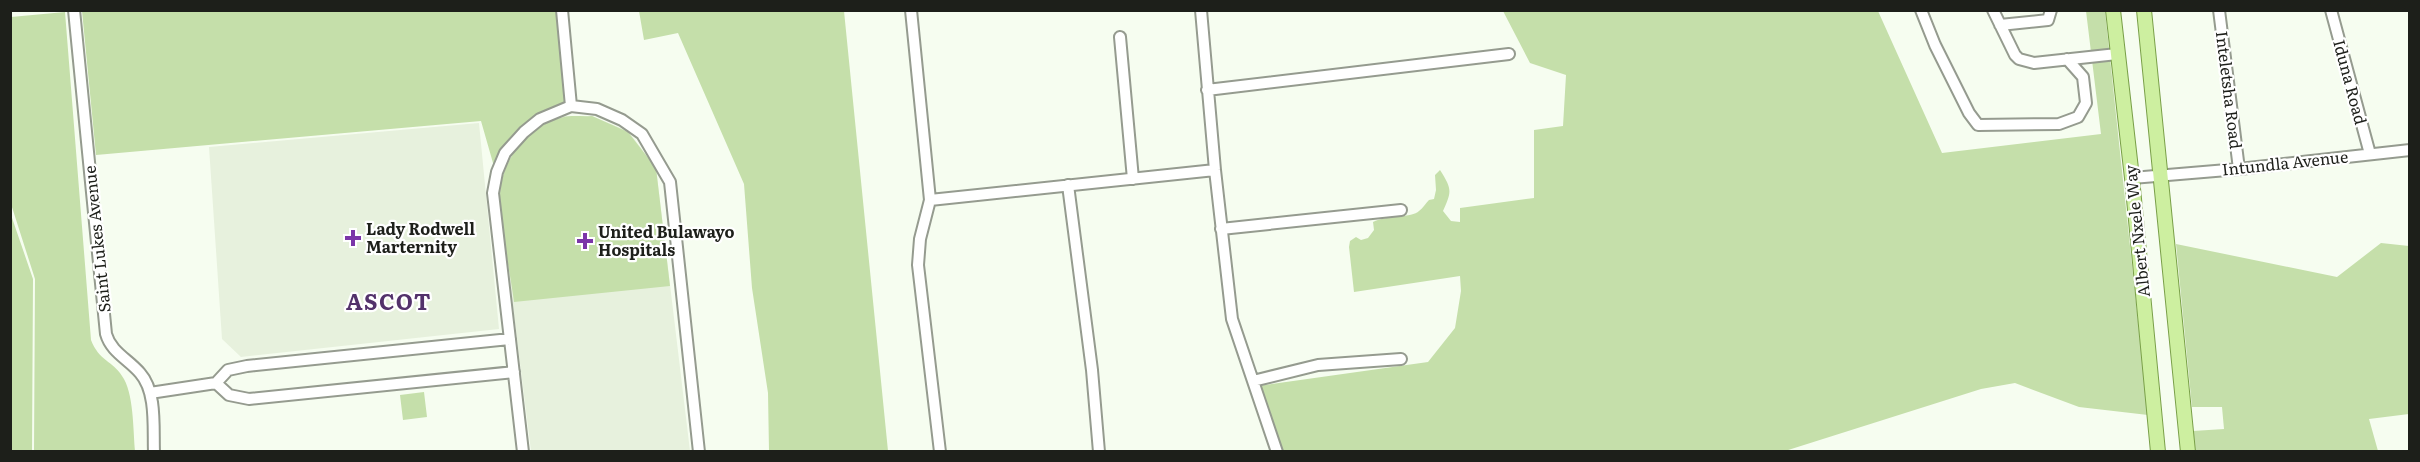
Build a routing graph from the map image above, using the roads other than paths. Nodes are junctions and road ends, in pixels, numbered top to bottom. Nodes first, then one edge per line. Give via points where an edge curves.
1 (74, 10) edge
2 (562, 10) edge
3 (911, 10) edge
4 (1201, 10) edge
5 (1921, 10) edge
6 (1993, 10) edge
7 (2051, 10) edge
8 (2113, 10) edge
9 (2144, 10) edge
10 (2219, 10) edge
11 (2331, 10) edge
12 (2000, 25) junction
13 (1120, 36) dead end
14 (1509, 54) dead end
15 (2118, 54) junction
16 (2067, 60) junction
17 (1208, 90) junction
18 (572, 106) junction
19 (2409, 150) edge
20 (2370, 154) junction
21 (2239, 169) junction
22 (1215, 170) junction
23 (2161, 175) junction
24 (2132, 178) junction
25 (1133, 179) junction
26 (1068, 185) junction
27 (930, 200) junction
28 (1401, 210) dead end
29 (1221, 229) junction
30 (510, 339) junction
31 (1401, 359) dead end
32 (514, 372) junction
33 (1253, 381) junction
34 (216, 383) junction
35 (150, 393) junction
36 (154, 452) edge
37 (523, 452) edge
38 (699, 452) edge
39 (940, 452) edge
40 (1099, 452) edge
41 (1276, 452) edge
42 (2158, 452) edge
43 (2188, 452) edge

1 - 35 street, Saint Lukes Avenue via 106,334 113,349 141,374
2 - 18 street
3 - 27 street
4 - 17 street
5 - 16 street via 1978,125 2059,124 2078,117 2086,103 2083,76
6 - 12 street
7 - 12 street via 2048,20
8 - 15 main road, Albert Nxele Way
9 - 23 main road, Albert Nxele Way
10 - 21 street, Inteletsha Road
11 - 20 street, Iduna Road
12 - 16 street via 2019,59 2034,63
13 - 25 street
14 - 17 street
15 - 16 street
15 - 24 main road, Albert Nxele Way
17 - 22 street
18 - 30 street via 540,119 524,132 505,153 497,172 494,193
18 - 38 street via 597,109 642,134 670,182
19 - 20 street, Intundla Avenue
20 - 21 street, Intundla Avenue
21 - 23 street, Intundla Avenue
22 - 25 street
22 - 29 street
23 - 24 street, Intundla Avenue
23 - 43 main road, Albert Nxele Way
24 - 42 main road, Albert Nxele Way
25 - 26 street
26 - 27 street
26 - 40 street
27 - 39 street via 918,265
28 - 29 street
29 - 33 street via 1232,319
30 - 32 street
30 - 34 street via 247,366 228,370
31 - 33 street via 1318,365
32 - 34 street via 249,399 229,395
32 - 37 street
33 - 41 street
34 - 35 street
35 - 36 street, Saint Lukes Avenue

